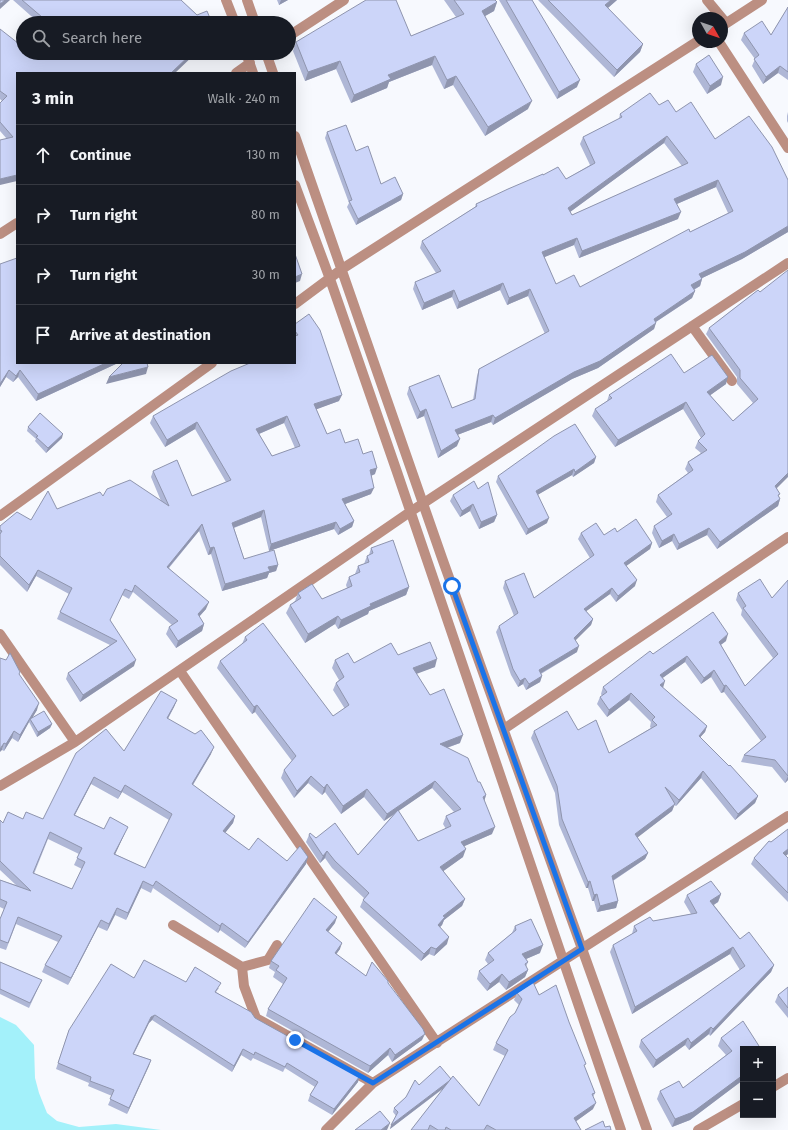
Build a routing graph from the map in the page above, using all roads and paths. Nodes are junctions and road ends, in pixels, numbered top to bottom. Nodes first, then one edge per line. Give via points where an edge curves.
1 (226, 0) edge
2 (247, 0) edge
3 (344, 0) edge
4 (707, 0) edge
5 (762, 0) edge
6 (716, 12) edge
7 (232, 16) edge
8 (253, 16) edge
9 (728, 21) edge
10 (296, 31) edge
11 (692, 45) edge
12 (723, 48) edge
13 (268, 60) edge
14 (251, 68) edge
15 (239, 72) edge
16 (273, 72) edge
17 (296, 139) edge
18 (788, 148) edge
19 (296, 188) edge
20 (16, 224) edge
21 (0, 234) edge
22 (788, 263) edge
23 (342, 269) junction
24 (330, 279) junction
25 (296, 303) edge
26 (692, 326) junction
27 (211, 364) edge
28 (732, 381) dead end
29 (424, 504) junction
30 (410, 512) junction
31 (0, 516) edge
32 (788, 537) edge
33 (0, 634) edge
34 (180, 671) junction
35 (504, 728) junction
36 (75, 742) junction
37 (0, 786) edge
38 (788, 816) edge
39 (173, 925) dead end
40 (277, 945) dead end
41 (582, 949) junction
42 (564, 961) junction
43 (242, 967) junction
44 (437, 1043) junction
45 (788, 1078) edge
46 (373, 1083) junction
47 (776, 1085) edge
48 (740, 1106) edge
49 (329, 1126) edge
50 (621, 1130) edge
51 (646, 1130) edge
52 (698, 1130) edge

1 - 7 street
2 - 8 street
3 - 10 street
4 - 6 street
5 - 9 street
11 - 23 street
12 - 18 street
13 - 16 street
14 - 15 street
17 - 23 street
19 - 24 street
20 - 21 street
22 - 26 street
23 - 24 street
23 - 29 street
24 - 25 street
24 - 30 street
26 - 28 street
26 - 29 street
27 - 31 street
29 - 30 street
29 - 35 street
30 - 34 street
30 - 42 street
32 - 35 street
33 - 36 street
34 - 36 street
34 - 44 street
35 - 41 street
36 - 37 street
38 - 41 street
39 - 43 street
40 - 43 street via 268,960
41 - 42 street
41 - 51 street
42 - 44 street
42 - 50 street
43 - 46 street via 244,986 256,1018
44 - 46 street
45 - 47 street
46 - 49 street
48 - 52 street

